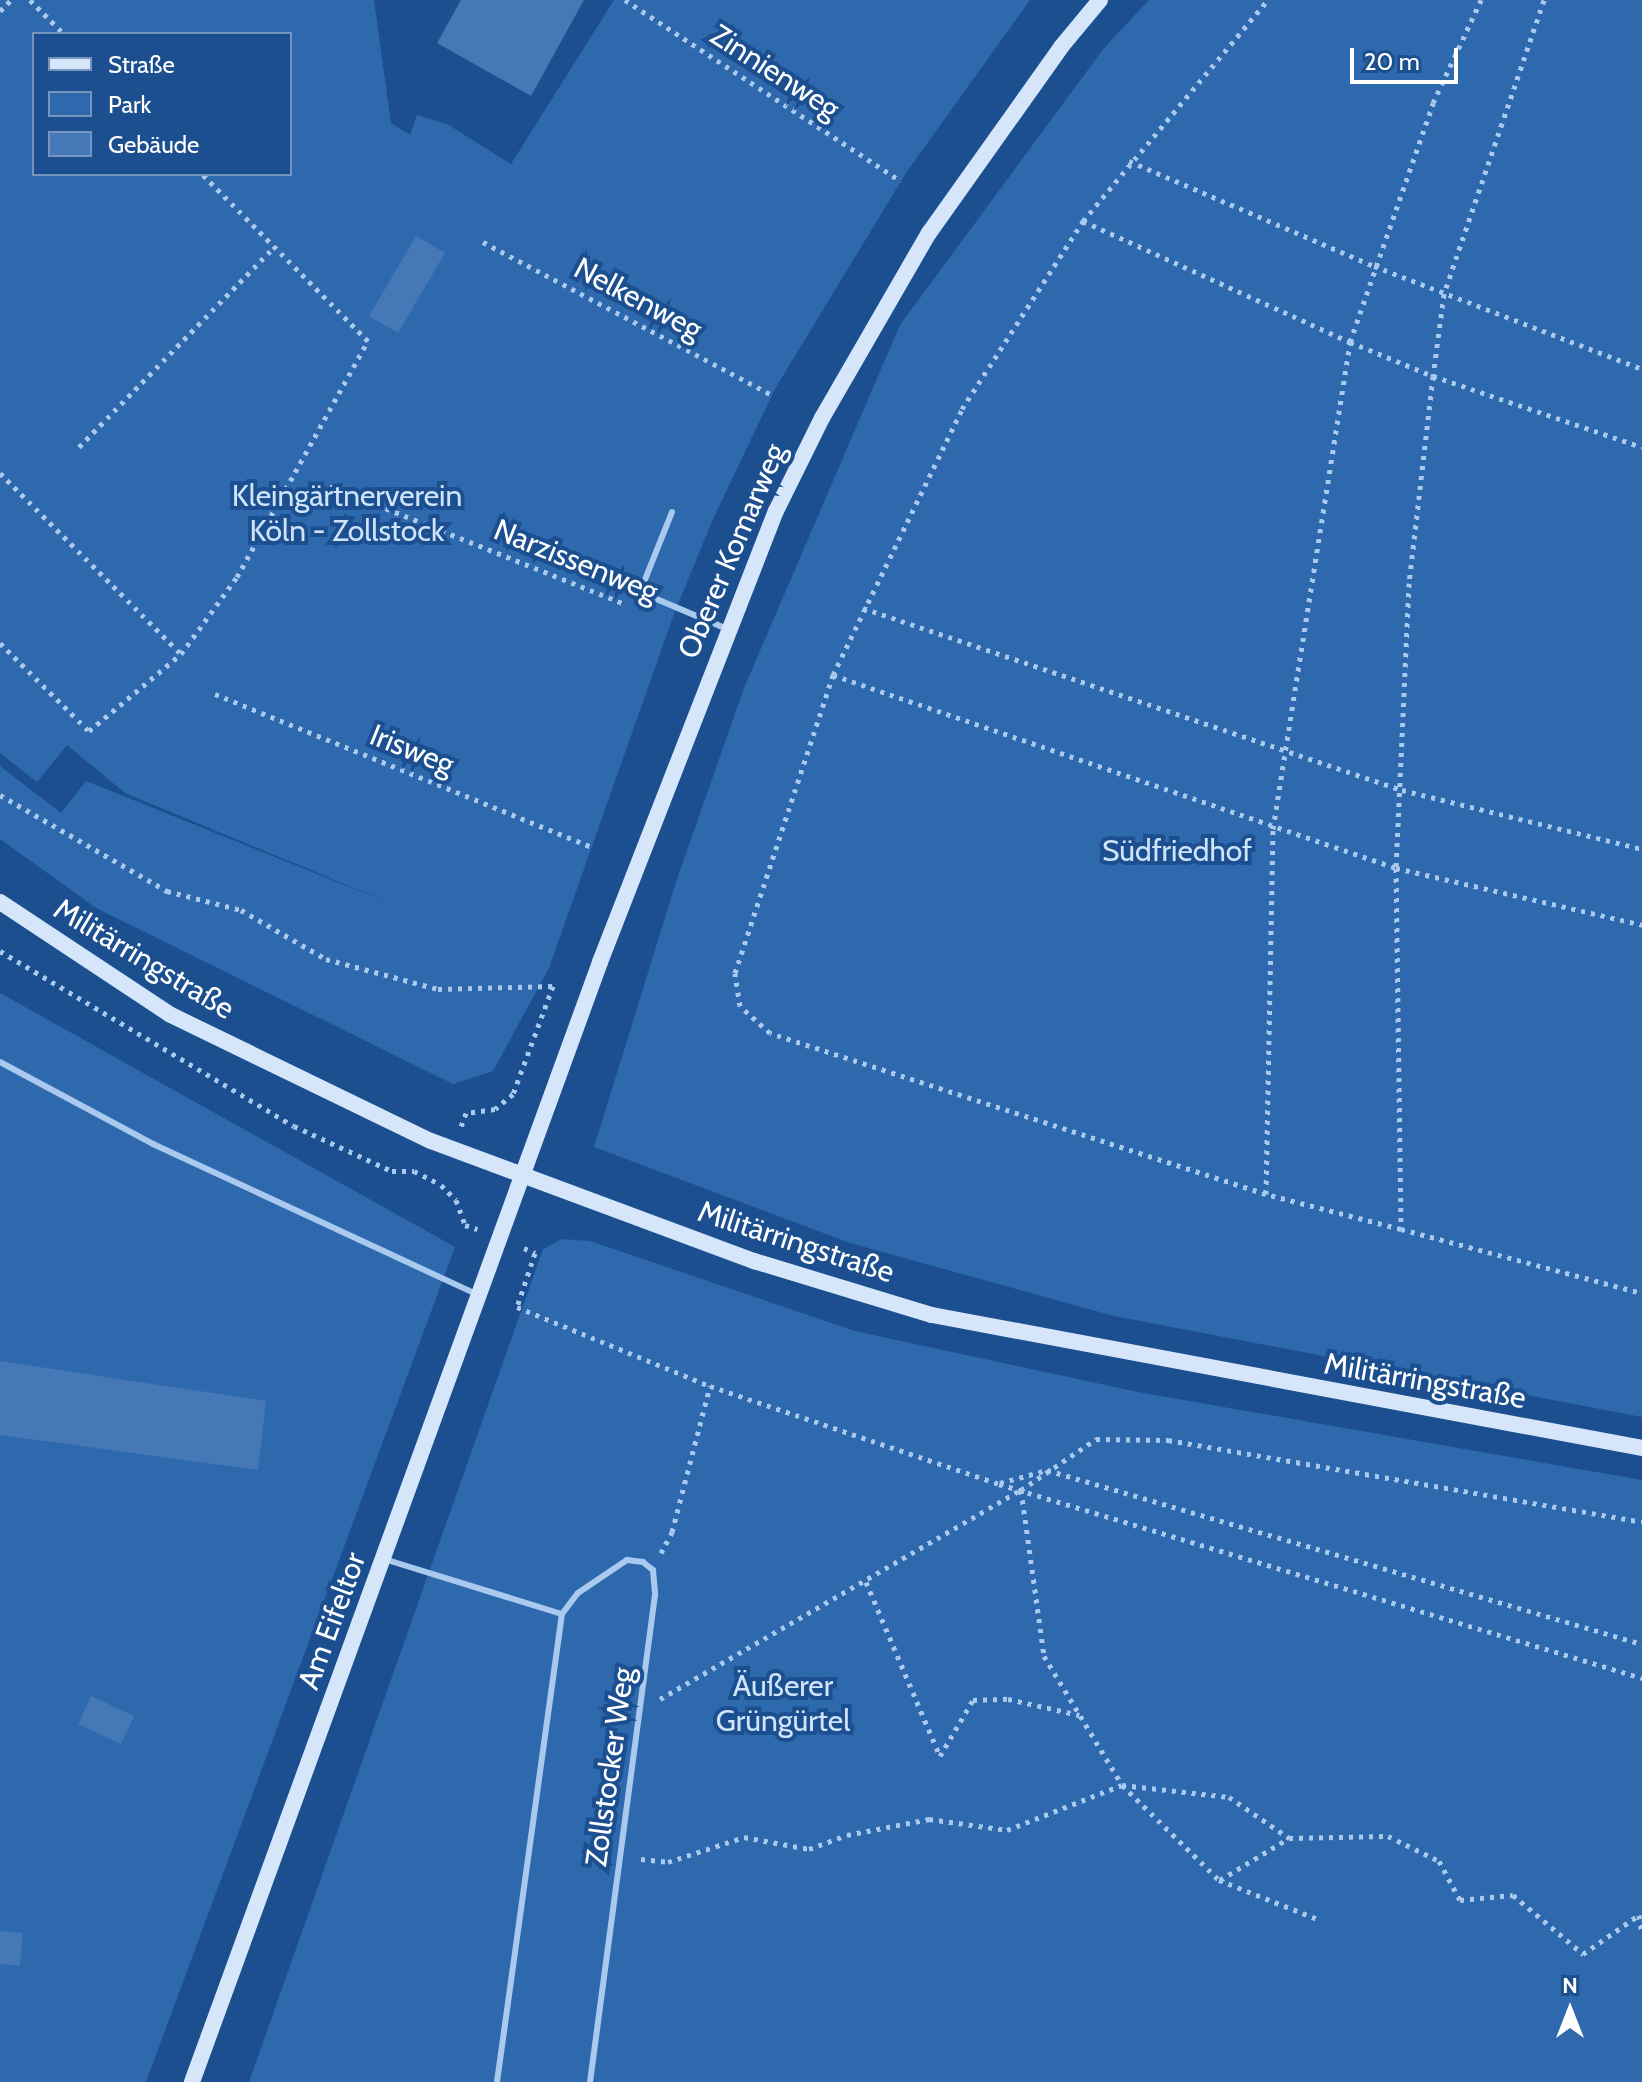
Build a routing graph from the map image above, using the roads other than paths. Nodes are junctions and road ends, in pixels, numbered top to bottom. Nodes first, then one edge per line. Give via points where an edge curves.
1 (1100, 0) edge
2 (672, 512) dead end
3 (727, 629) junction
4 (0, 902) edge
5 (0, 1062) edge
6 (521, 1178) junction
7 (479, 1295) junction
8 (1642, 1448) edge
9 (384, 1559) junction
10 (562, 1614) junction
11 (192, 2082) edge
12 (497, 2082) edge
13 (590, 2082) edge

1 - 3 main road, Oberer Komarweg via 929,233 822,418
2 - 3 lane via 640,592
3 - 6 main road, Oberer Komarweg
4 - 6 main road, Militärringstraße via 169,1014 453,1151
5 - 7 lane via 153,1144
6 - 7 main road, Am Eifeltor
6 - 8 main road, Militärringstraße via 754,1261 932,1315
7 - 9 main road, Am Eifeltor
9 - 10 lane
9 - 11 main road, Am Eifeltor
10 - 12 lane
10 - 13 lane, Zollstocker Weg via 578,1593 627,1560 653,1570 655,1595

